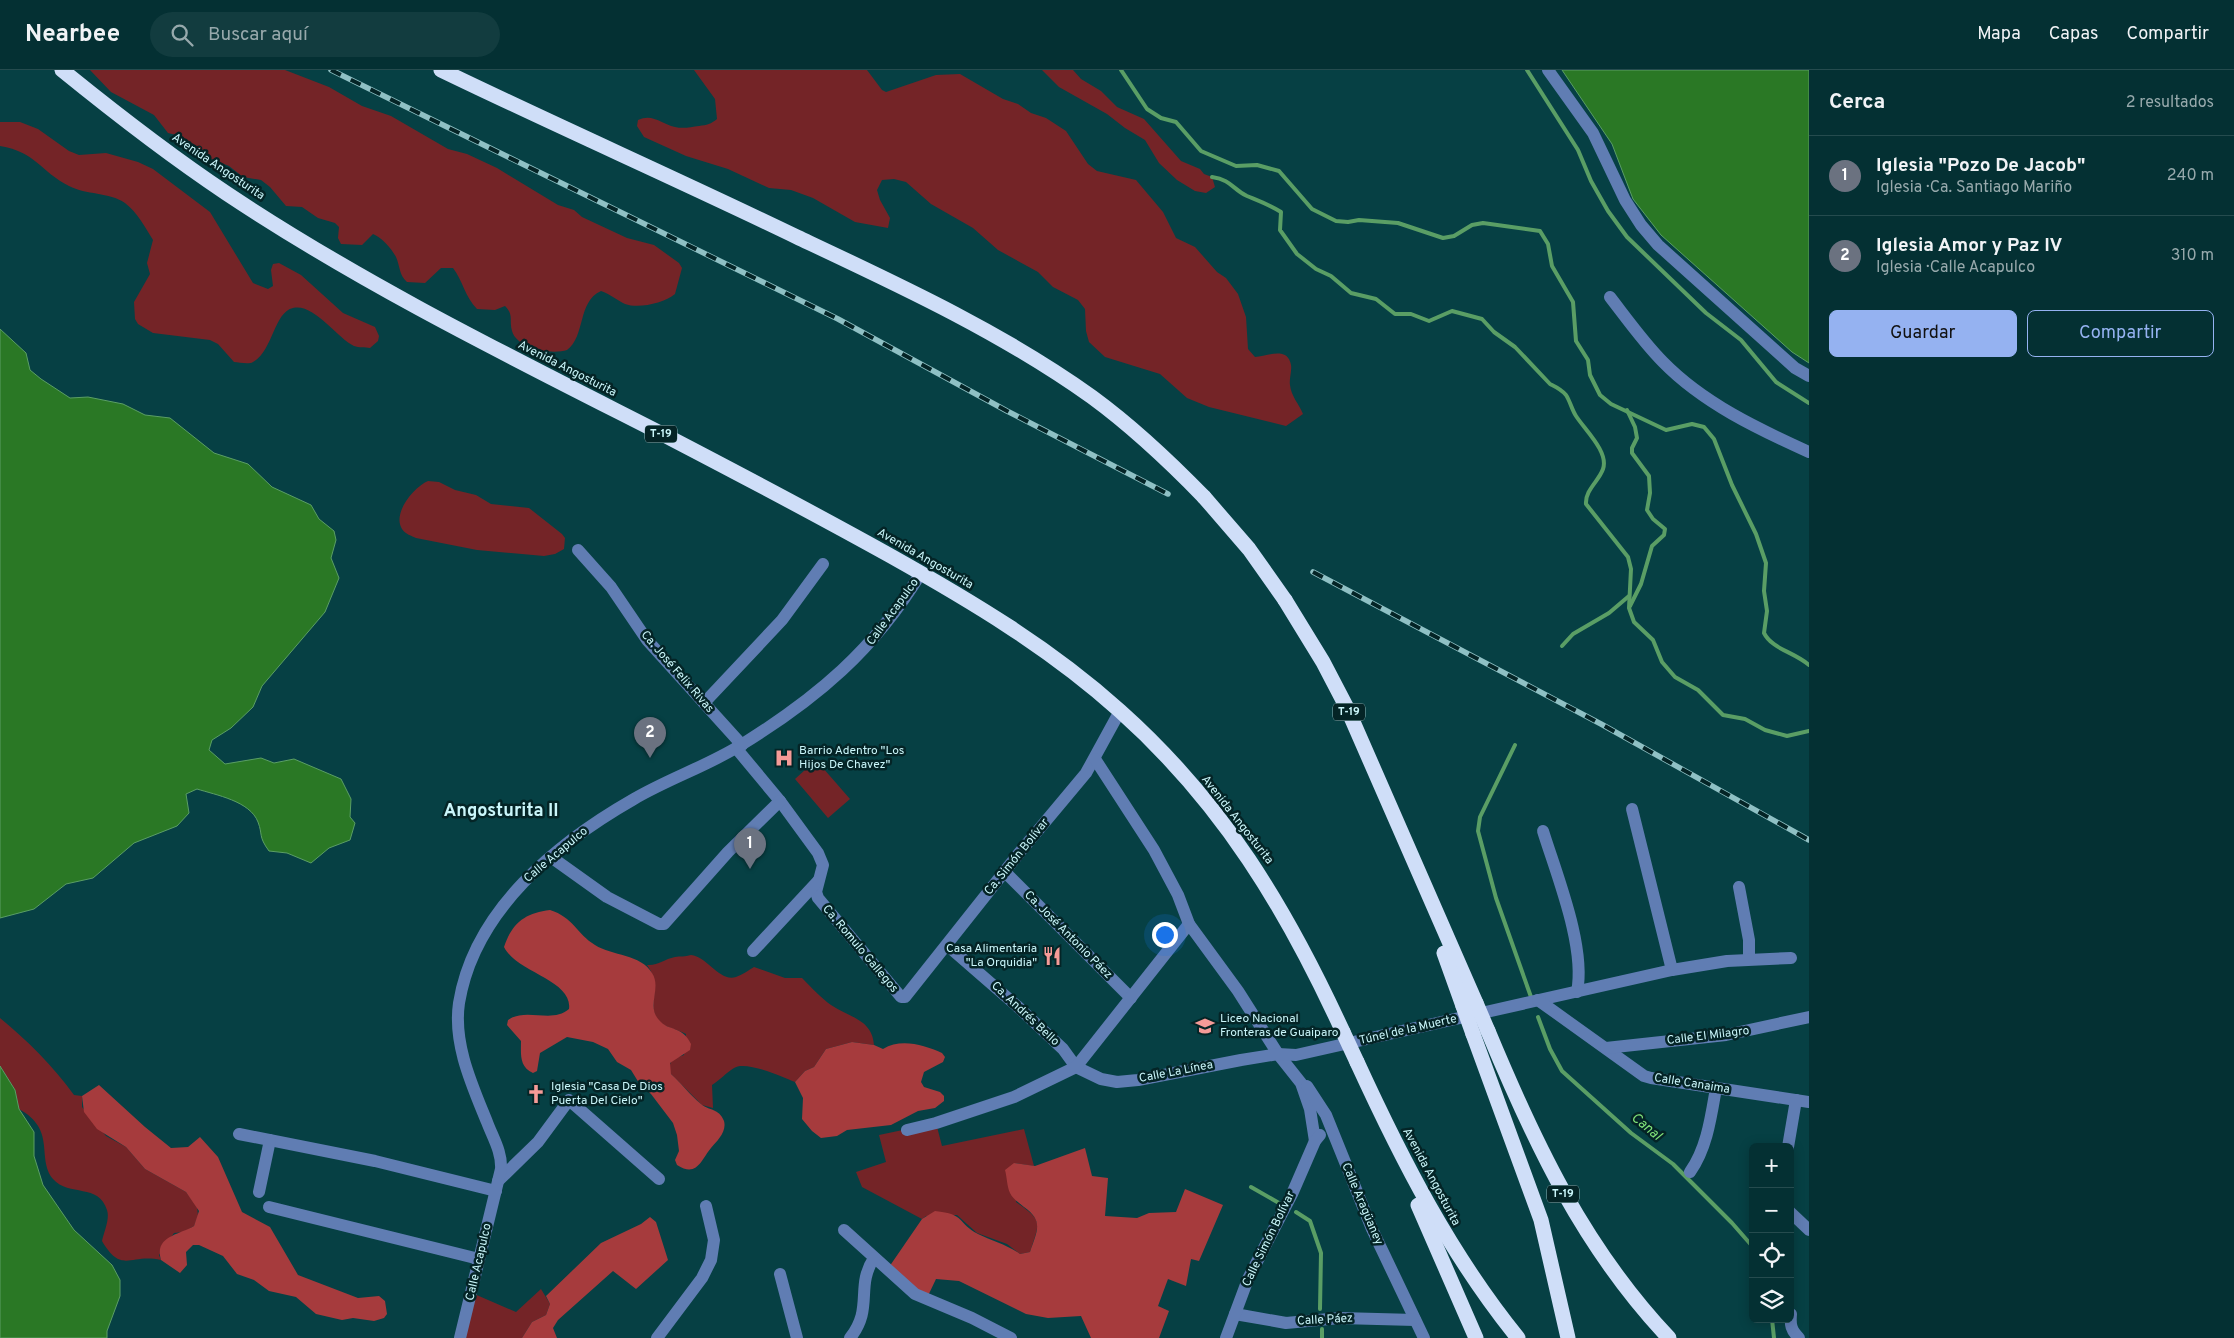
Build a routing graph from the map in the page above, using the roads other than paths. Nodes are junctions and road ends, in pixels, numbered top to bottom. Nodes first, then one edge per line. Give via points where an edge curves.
1 (62, 70) edge
2 (441, 70) edge
3 (1548, 70) edge
4 (1610, 297) dead end
5 (1809, 376) edge
6 (1809, 452) edge
7 (578, 550) dead end
8 (823, 564) dead end
9 (921, 573) junction
10 (704, 703) junction
11 (1120, 711) junction
12 (739, 747) junction
13 (1095, 758) junction
14 (780, 801) junction
15 (1632, 810) dead end
16 (1543, 831) dead end
17 (552, 857) junction
18 (1005, 872) junction
19 (818, 881) junction
20 (1739, 887) dead end
21 (1190, 924) junction
22 (948, 946) junction
23 (753, 951) dead end
24 (1791, 958) dead end
25 (1749, 959) junction
26 (1672, 970) junction
27 (1571, 994) junction
28 (905, 997) joint
29 (1131, 998) junction
30 (1543, 1004) junction
31 (1809, 1017) edge
32 (1481, 1032) junction
33 (1606, 1048) junction
34 (1278, 1054) junction
35 (1076, 1067) junction
36 (1292, 1069) junction
37 (1364, 1077) junction
38 (1716, 1088) junction
39 (1803, 1101) edge
40 (1330, 1127) junction
41 (907, 1130) dead end
42 (239, 1134) dead end
43 (270, 1140) junction
44 (1315, 1141) junction
45 (1789, 1143) edge
46 (1690, 1172) dead end
47 (659, 1180) dead end
48 (497, 1186) junction
49 (259, 1192) dead end
50 (269, 1206) dead end
51 (706, 1206) dead end
52 (1794, 1216) edge
53 (844, 1230) dead end
54 (1809, 1230) edge
55 (874, 1258) junction
56 (480, 1259) junction
57 (780, 1274) dead end
58 (1236, 1314) junction
59 (1415, 1320) junction
60 (1790, 1323) edge
61 (460, 1338) edge
62 (657, 1338) edge
63 (797, 1338) edge
64 (850, 1338) edge
65 (1011, 1338) edge
66 (1226, 1338) edge
67 (1424, 1338) edge
68 (1476, 1338) edge
69 (1518, 1338) edge
70 (1568, 1338) edge
71 (1669, 1338) edge
72 (1799, 1338) edge

1 - 9 highway, Avenida Angosturita / T-19 via 226,193 380,286 788,499
2 - 32 highway, T-19, bridge via 859,266 988,332 1056,372 1162,456 1249,548 1323,662 1402,832
3 - 5 street via 1593,133 1625,200 1658,245 1795,368
4 - 6 street via 1678,376 1746,421
7 - 10 street, Ca. José Felix Rivas via 603,576 646,640
8 - 10 street via 782,620
9 - 11 highway, Avenida Angosturita / T-19 via 1015,629
9 - 12 street, Calle Acapulco via 894,614 861,654 816,694
10 - 12 street, Ca. José Felix Rivas
11 - 13 street, Ca. Simón Bolívar
11 - 37 highway, Avenida Angosturita / T-19, bridge via 1170,762 1248,856 1294,930
12 - 14 street, Ca. Romulo Gallegos
12 - 17 street, Calle Acapulco via 634,798
13 - 18 street, Ca. Simón Bolívar
13 - 21 street, Calle Aragüaney via 1154,850
14 - 17 street via 728,852 664,924 607,897
14 - 19 street, Ca. Romulo Gallegos via 821,859 823,865
15 - 26 street
16 - 27 street via 1577,950 1580,971
17 - 48 street, Calle Acapulco via 513,895 483,936 467,972 459,1003 458,1027 463,1056 499,1151 501,1161
18 - 22 street, Ca. Simón Bolívar
18 - 29 street, Ca. José Antonio Páez
19 - 23 street
19 - 28 street, Ca. Romulo Gallegos via 818,898 888,983 901,997
20 - 25 street via 1749,940
21 - 29 street
21 - 34 street, Calle Aragüaney
22 - 28 street, Ca. Simón Bolívar
22 - 35 street, Ca. Andrés Bello via 1063,1049
24 - 25 street
25 - 26 street
26 - 27 street
27 - 30 street
29 - 35 street
30 - 33 street, Calle Canaima
30 - 34 street, Túnel de la Muerte via 1296,1055
30 - 36 street, Túnel de la Muerte
31 - 33 street, Calle El Milagro via 1726,1035
32 - 70 highway via 1541,1220
32 - 71 highway, T-19 via 1565,1198 1605,1261
33 - 38 street, Calle Canaima via 1650,1078
34 - 35 street, Calle La Línea via 1126,1082 1101,1079
34 - 36 street, Calle Aragüaney
35 - 41 street via 1014,1097
36 - 40 street, Calle Aragüaney via 1322,1107
36 - 44 street via 1310,1109
37 - 68 highway
37 - 69 highway, Avenida Angosturita / T-19 via 1438,1224 1468,1272
38 - 39 street, Calle Canaima
38 - 46 street via 1706,1136
39 - 45 street
40 - 44 street
40 - 59 street, Calle Aragüaney via 1372,1229
42 - 43 street
43 - 48 street
43 - 49 street
44 - 58 street, Calle Simón Bolívar via 1248,1279
47 - 48 street via 569,1100 538,1142
48 - 56 street, Calle Acapulco
50 - 56 street
51 - 62 street via 714,1240 711,1260 702,1278
52 - 54 street
53 - 55 street
55 - 64 street via 865,1277 862,1320
55 - 65 street via 915,1294
56 - 61 street, Calle Acapulco
57 - 63 street
58 - 59 street, Calle Páez via 1286,1323 1340,1318
58 - 66 street, Calle Simón Bolívar
59 - 67 street, Calle Aragüaney
60 - 72 street via 1792,1332

